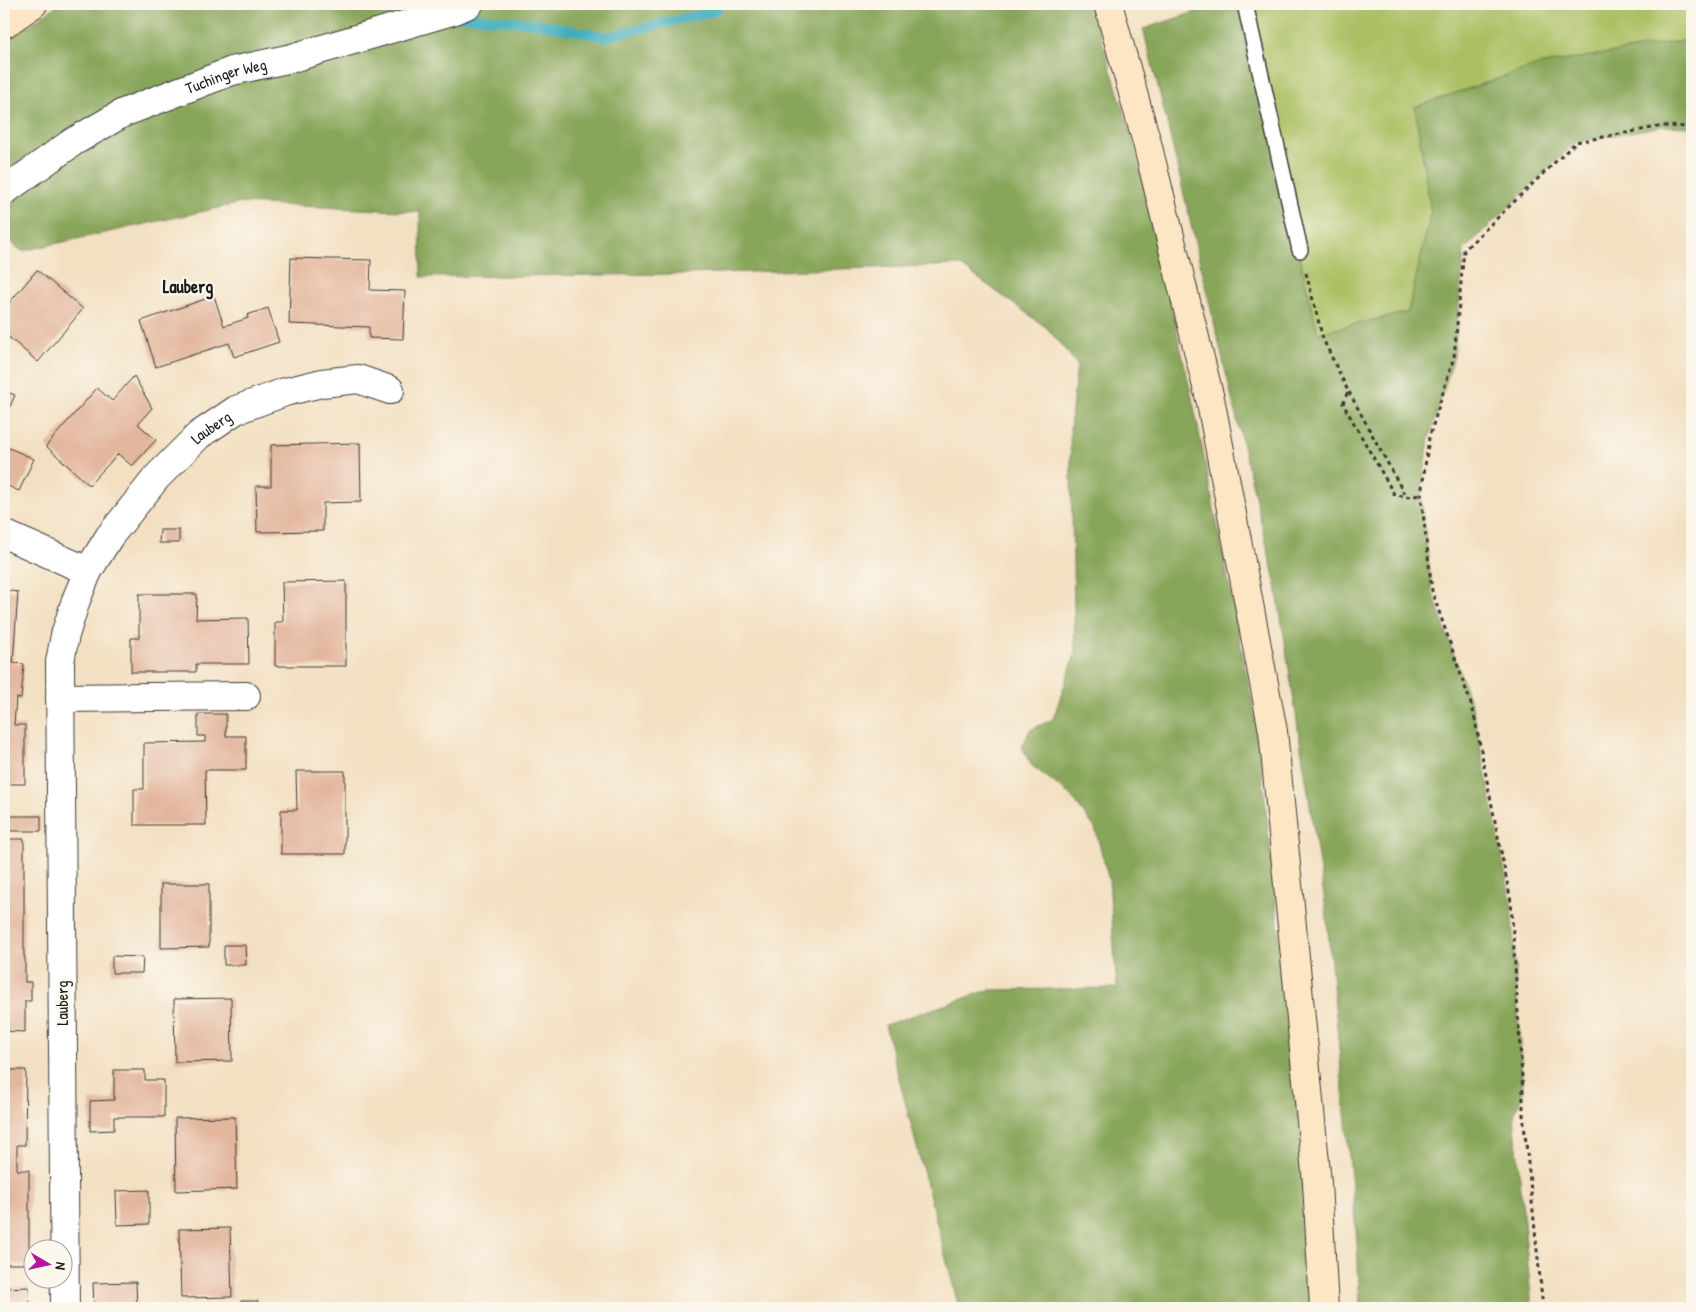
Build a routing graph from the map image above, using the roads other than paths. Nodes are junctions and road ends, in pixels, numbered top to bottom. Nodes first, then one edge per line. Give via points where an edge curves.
1 (33, 4) edge
2 (469, 4) edge
3 (1108, 4) edge
4 (1245, 4) edge
5 (4, 24) edge
6 (4, 191) edge
7 (1300, 250) road end
8 (390, 390) dead end
9 (4, 534) edge
10 (88, 571) junction
11 (246, 696) dead end
12 (60, 698) junction
13 (64, 1308) edge
14 (1324, 1308) edge

1 - 5 main road
2 - 6 street, Tuchinger Weg via 292,58 232,71 123,112 73,142
3 - 14 main road via 1147,143 1211,403 1273,730 1317,1183
4 - 7 lane
8 - 10 street, Lauberg via 358,379 322,383 236,410 199,434 157,477
9 - 10 street
10 - 12 street, Lauberg via 65,635 60,662
11 - 12 street
12 - 13 street, Lauberg

